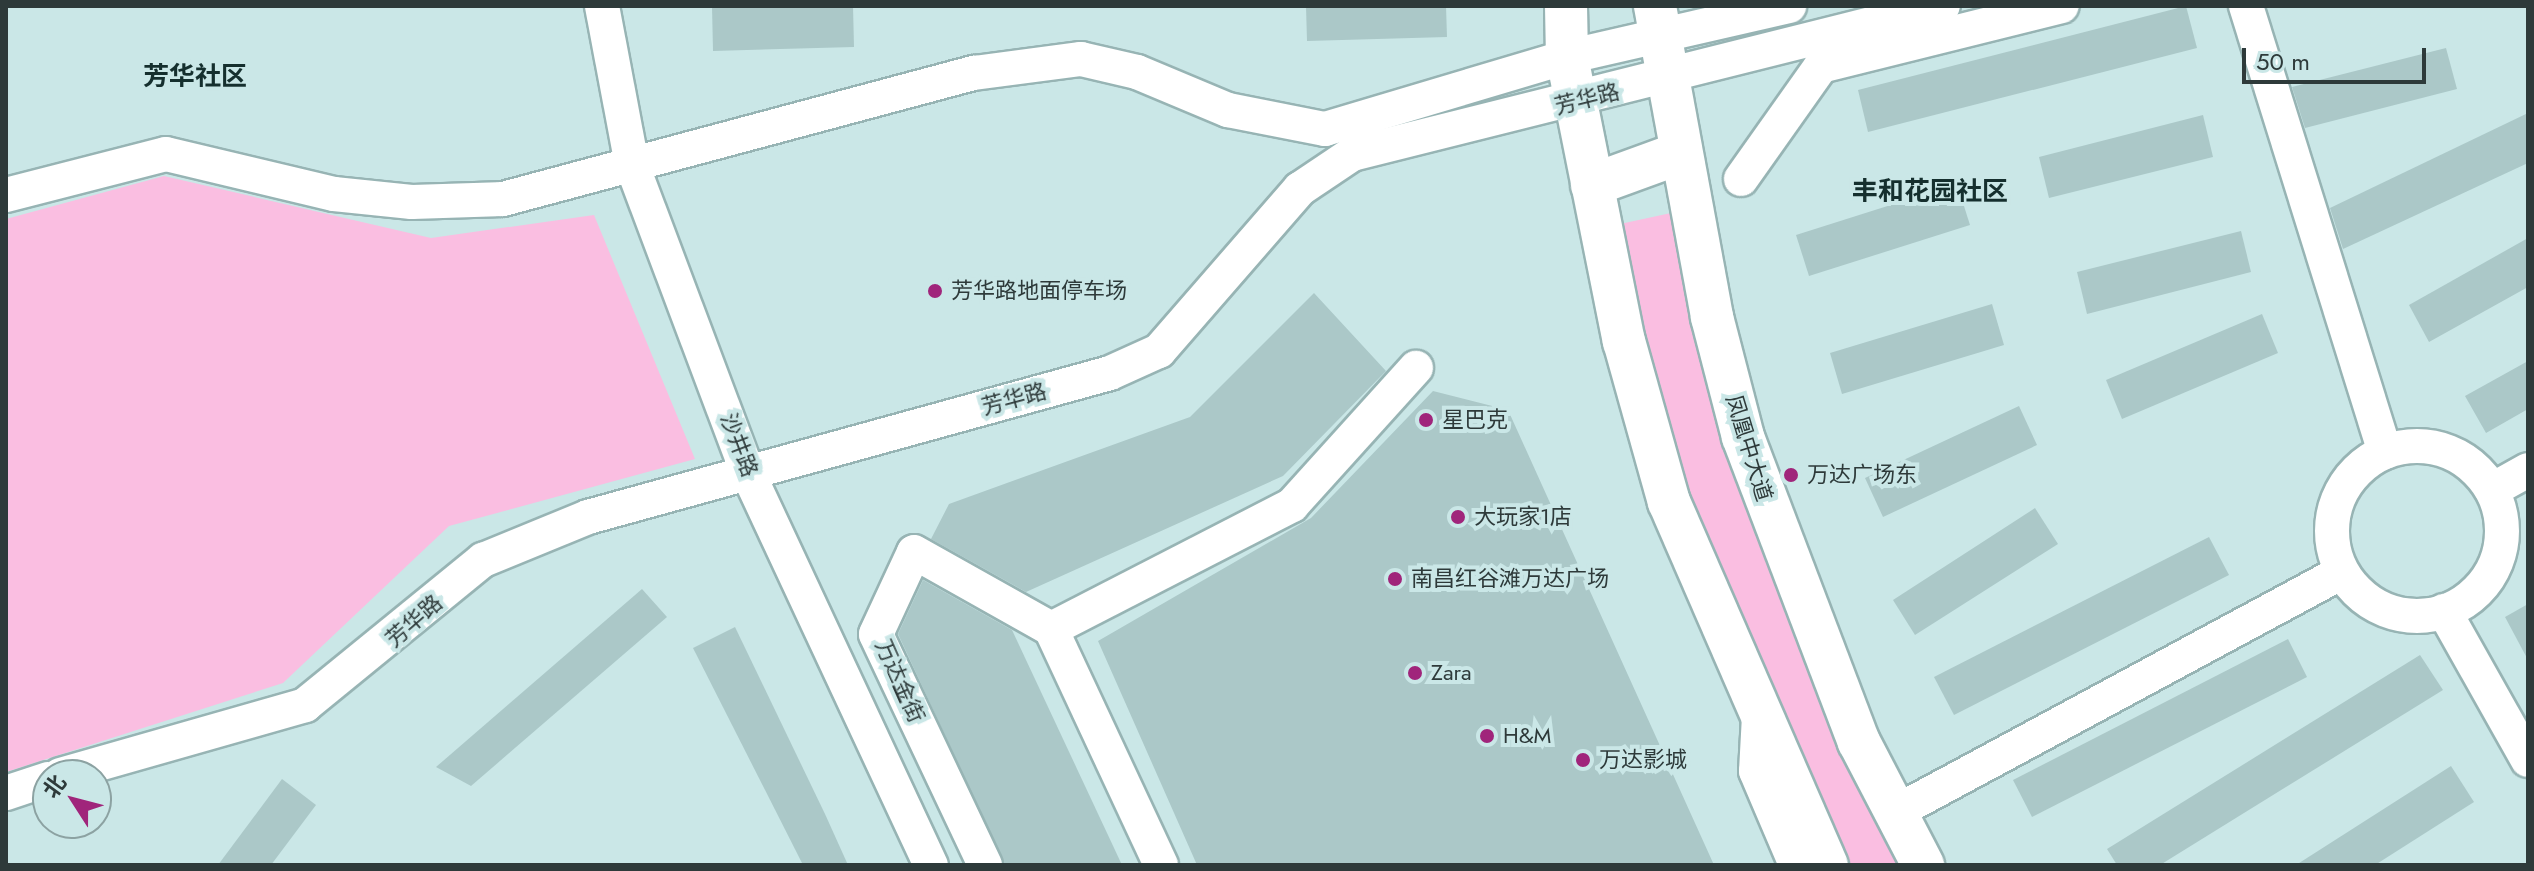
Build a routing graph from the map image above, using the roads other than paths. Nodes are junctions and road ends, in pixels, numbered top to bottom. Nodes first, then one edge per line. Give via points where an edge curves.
1 (602, 6) edge
2 (1566, 6) edge
3 (1789, 6) edge
4 (1943, 6) edge
5 (2062, 6) edge
6 (2246, 6) edge
7 (1656, 21) edge
8 (1567, 57) junction
9 (1665, 79) junction
10 (1576, 102) junction
11 (1680, 153) junction
12 (632, 165) junction
13 (1741, 179) dead end
14 (1592, 185) junction
15 (6, 195) edge
16 (1416, 368) dead end
17 (2385, 452) junction
18 (2528, 470) edge
19 (748, 473) junction
20 (2492, 490) junction
21 (2342, 572) junction
22 (2444, 611) junction
23 (1051, 629) junction
24 (1759, 716) junction
25 (112, 760) edge
26 (2528, 760) edge
27 (32, 784) edge
28 (6, 793) edge
29 (1896, 812) junction
30 (931, 865) edge
31 (985, 865) edge
32 (1161, 865) edge
33 (1796, 865) edge
34 (1827, 865) edge
35 (1923, 865) edge

1 - 12 street, 沙井路
2 - 8 main road
3 - 7 street, 芳华路
4 - 9 street, 芳华路
5 - 13 street via 1821,66
6 - 17 street
7 - 8 street, 芳华路
7 - 9 main road, 凤凰中大道
8 - 10 main road
8 - 12 street, 芳华路 via 1325,129 1228,110 1137,72 1081,59 974,73
9 - 10 street, 芳华路
9 - 11 main road, 凤凰中大道
10 - 14 main road
10 - 19 street, 芳华路 via 1352,154 1300,189 1159,351 1110,373
11 - 14 main road
11 - 29 main road, 凤凰中大道 via 1743,437 1847,713
12 - 15 street, 芳华路 via 503,199 412,202 334,194 166,154
12 - 19 street, 沙井路
14 - 24 main road via 1669,502
16 - 23 street via 1292,505
17 - 20 street via 2409,445 2445,451 2477,470
17 - 21 street via 2360,467 2338,503 2333,546
18 - 20 street
19 - 25 street, 芳华路 via 588,517 483,560 305,705
19 - 30 street, 沙井路
20 - 22 street via 2502,518 2495,561 2470,597
21 - 22 street via 2386,610
21 - 29 street
22 - 26 street
23 - 31 street, 万达金街 via 914,552 876,634
23 - 32 street
24 - 33 street via 1756,771
24 - 34 main road
27 - 28 street
29 - 35 main road, 凤凰中大道

